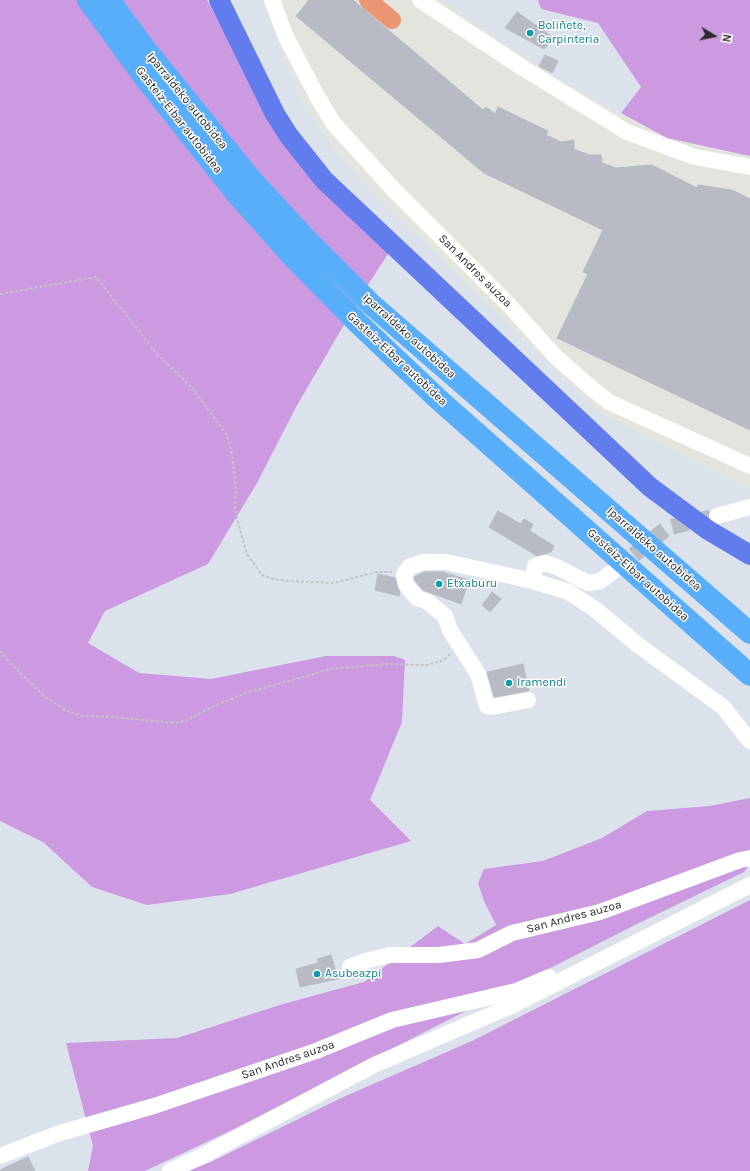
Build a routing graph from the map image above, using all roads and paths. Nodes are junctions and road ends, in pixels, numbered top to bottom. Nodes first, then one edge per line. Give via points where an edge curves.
1 (88, 0) edge
2 (109, 0) edge
3 (219, 0) edge
4 (272, 0) edge
5 (420, 0) edge
6 (750, 167) edge
7 (0, 294) edge
8 (750, 466) edge
9 (750, 507) edge
10 (717, 516) tunnel mouth
11 (750, 556) edge
12 (615, 570) tunnel mouth
13 (404, 575) junction
14 (533, 581) junction
15 (750, 633) edge
16 (459, 644) junction
17 (0, 651) edge
18 (750, 675) edge
19 (528, 700) dead end
20 (750, 741) edge
21 (750, 858) edge
22 (750, 885) edge
23 (350, 967) dead end
24 (577, 973) junction
25 (0, 1156) edge
26 (170, 1171) edge

1 - 18 highway, Gasteiz-Eibar autobidea via 145,78 236,193 291,255 438,399
2 - 15 highway, Iparraldeko autobidea via 249,177 371,304
3 - 11 main road via 275,114 297,147 324,180 650,487 708,530
4 - 8 street, San Andres auzoa via 286,36 334,124 394,190 499,295 555,356 609,402
5 - 6 street via 627,132 696,157
7 - 13 path via 96,277 157,354 194,390 227,435 232,454 236,488 235,509 239,526 247,554 262,575 273,579 312,583 332,583 377,572
9 - 10 street
12 - 14 street via 600,581 588,583 545,563 535,566
13 - 14 street via 409,567 434,561 461,564
13 - 16 street via 406,585 413,594 445,616
14 - 20 street via 569,592 596,610 638,645 724,707
16 - 17 path via 444,660 427,665 386,664 331,669 246,692 186,721 175,723 82,716 65,710 43,695
16 - 19 street via 478,674 487,706
21 - 23 street, San Andres auzoa via 595,913 512,933 478,950 439,955 390,956
22 - 24 street, San Andres auzoa
24 - 25 street, San Andres auzoa via 564,972 516,991 392,1020 316,1051 154,1106 60,1133
24 - 26 street, San Andres auzoa via 486,1018 374,1065

